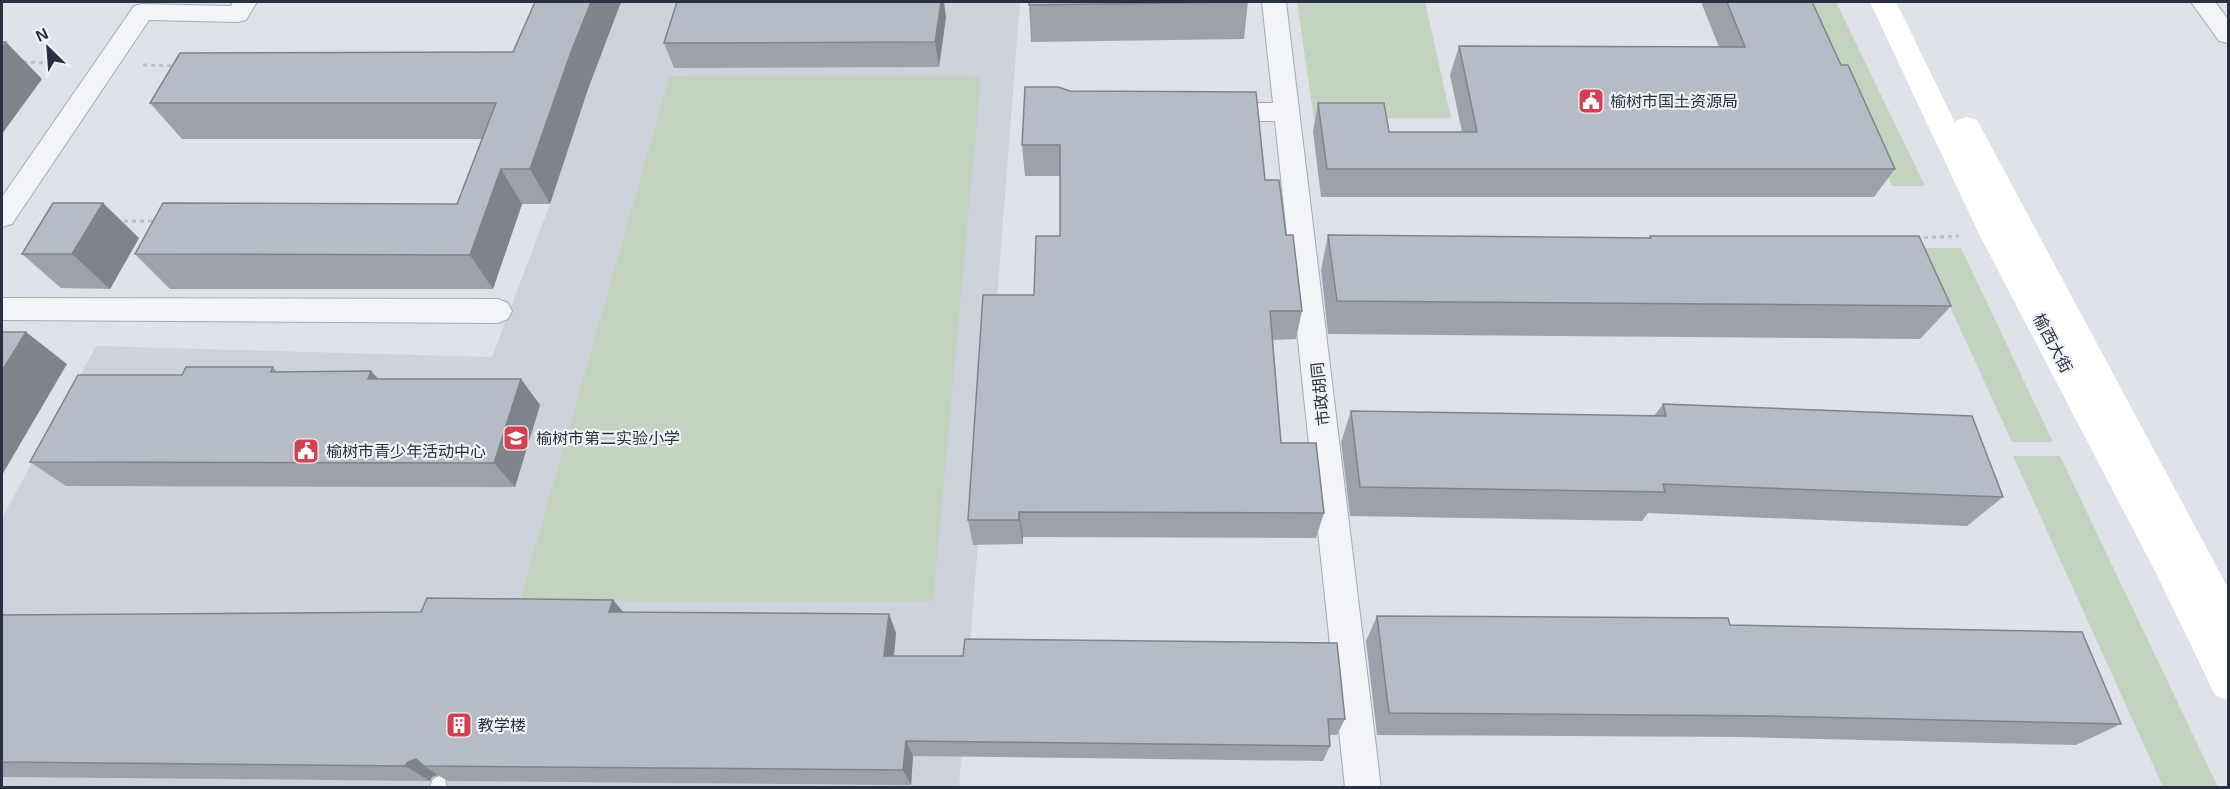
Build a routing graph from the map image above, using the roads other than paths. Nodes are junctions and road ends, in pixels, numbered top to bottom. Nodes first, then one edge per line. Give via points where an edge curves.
1 (245, 2) edge
2 (1274, 2) edge
3 (1883, 2) edge
4 (1901, 2) edge
5 (2203, 2) edge
6 (2229, 35) edge
7 (1197, 112) edge
8 (1288, 112) junction
9 (2, 217) edge
10 (2, 309) edge
11 (498, 311) dead end
12 (2229, 624) edge
13 (2229, 682) edge
14 (1363, 788) edge

1 - 9 street via 238,14 142,12
2 - 8 street, 市政胡同
3 - 13 main road, 榆西大街 via 1994,234 2170,563
4 - 12 main road, 榆西大街
5 - 6 street
7 - 8 street
8 - 14 street, 市政胡同
10 - 11 street

